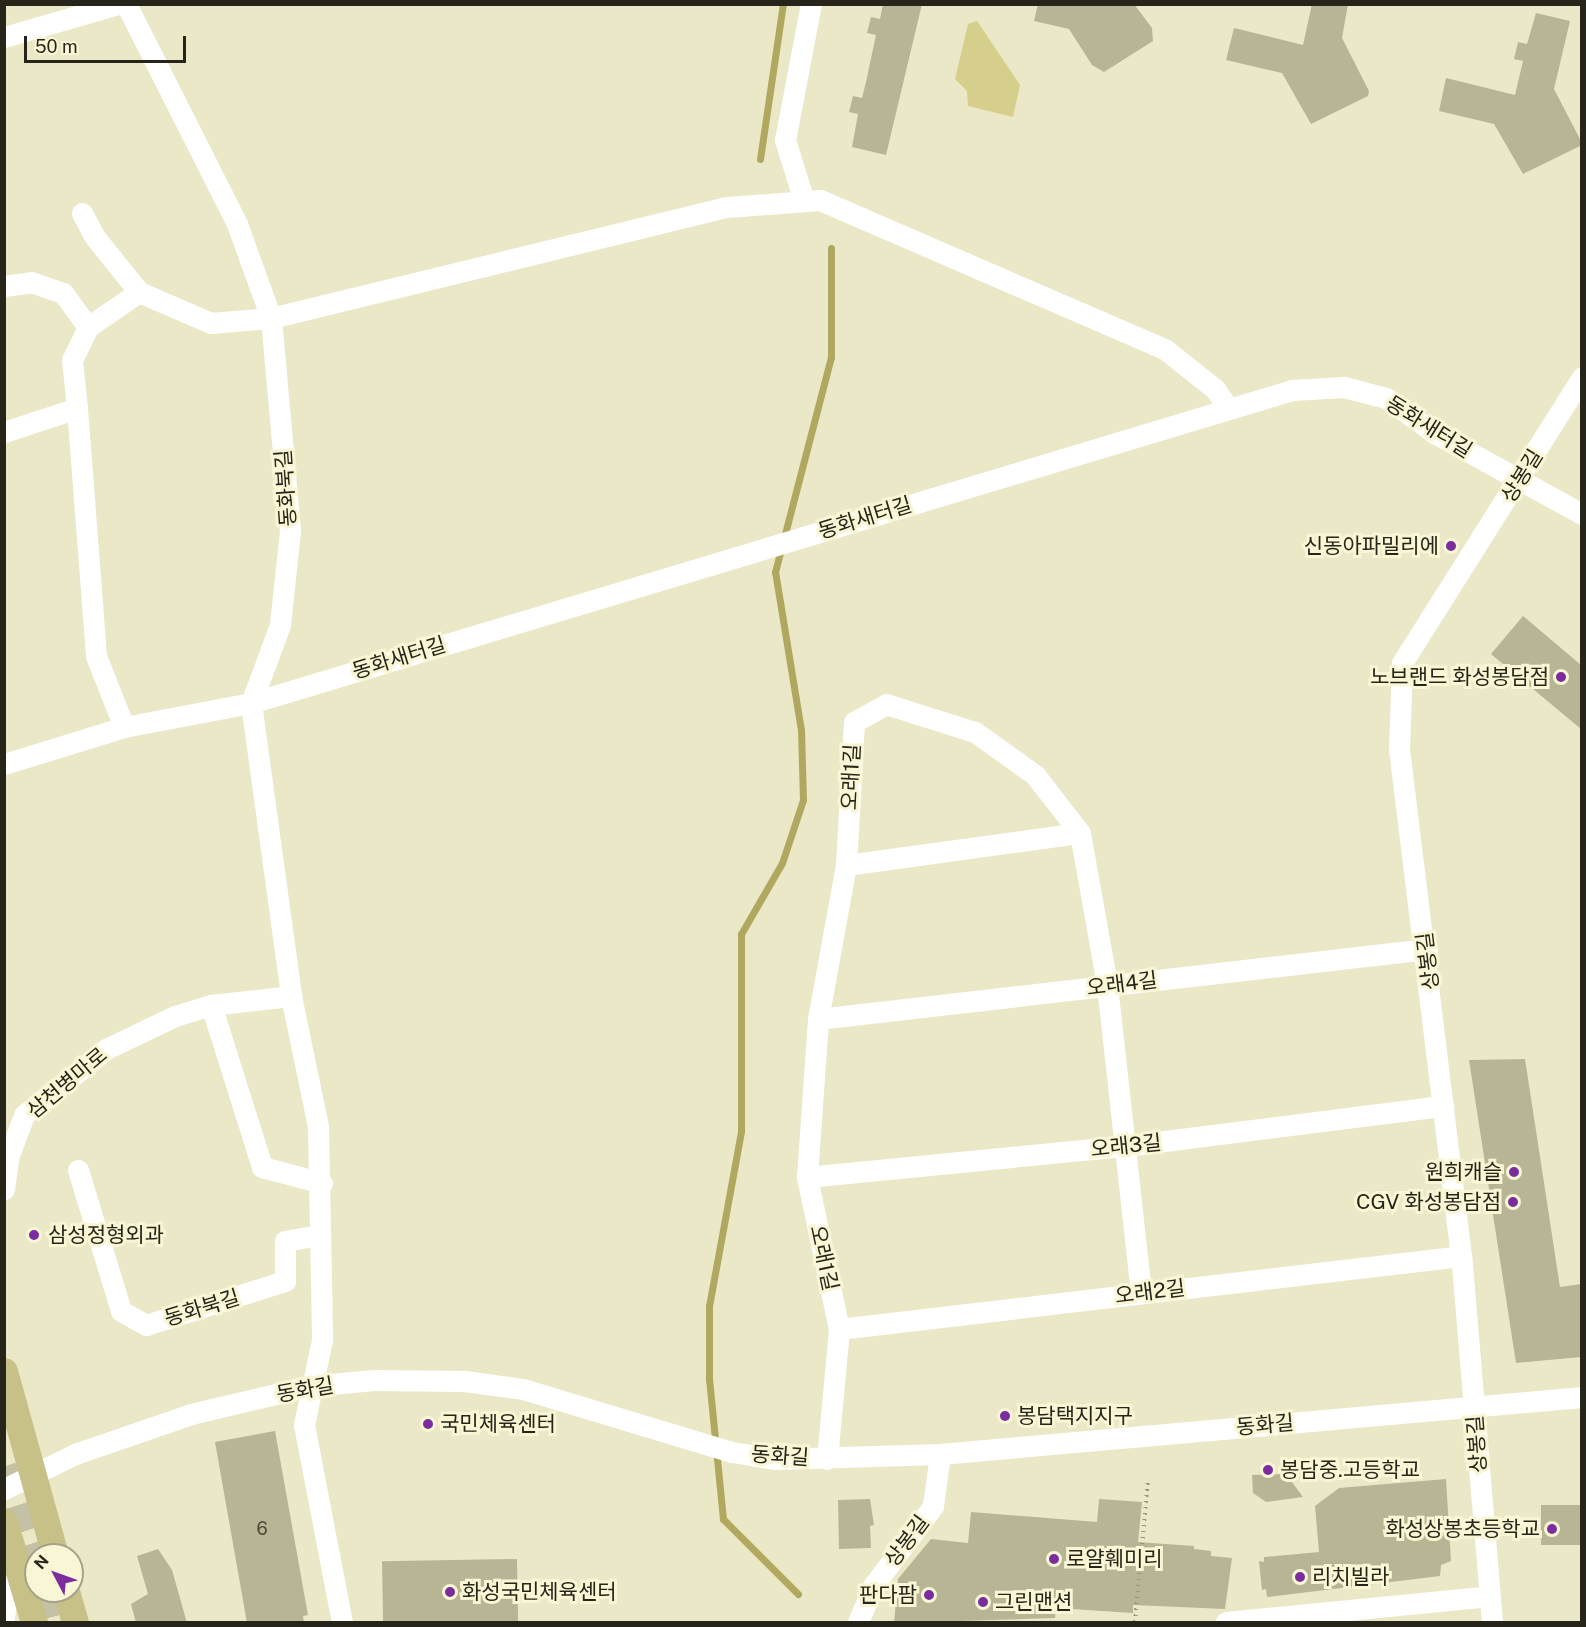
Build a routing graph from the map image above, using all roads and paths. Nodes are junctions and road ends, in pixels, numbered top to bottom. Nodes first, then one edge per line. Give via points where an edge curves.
1 (117, 4) edge
2 (126, 4) edge
3 (811, 4) edge
4 (4, 37) edge
5 (804, 201) junction
6 (82, 213) dead end
7 (4, 286) edge
8 (139, 292) junction
9 (271, 318) junction
10 (88, 327) junction
11 (1581, 377) edge
12 (76, 408) junction
13 (1229, 409) junction
14 (4, 432) edge
15 (1519, 482) junction
16 (1581, 514) edge
17 (251, 703) junction
18 (124, 727) junction
19 (4, 764) edge
20 (1080, 833) junction
21 (846, 865) junction
22 (1427, 949) junction
23 (1107, 985) junction
24 (291, 996) junction
25 (211, 1005) junction
26 (818, 1019) junction
27 (1443, 1106) junction
28 (1125, 1146) junction
29 (78, 1170) dead end
30 (807, 1177) junction
31 (322, 1183) junction
32 (4, 1189) edge
33 (319, 1235) junction
34 (1461, 1256) junction
35 (1141, 1293) junction
36 (839, 1329) junction
37 (4, 1371) edge
38 (309, 1386) junction
39 (1581, 1397) edge
40 (1474, 1406) junction
41 (940, 1454) junction
42 (827, 1459) junction
43 (34, 1474) junction
44 (1148, 1480) dead end
45 (4, 1489) edge
46 (8, 1535) edge
47 (52, 1543) edge
48 (1490, 1596) junction
49 (69, 1603) edge
50 (4, 1618) edge
51 (34, 1623) edge
52 (75, 1623) edge
53 (342, 1623) edge
54 (858, 1623) edge
55 (1135, 1623) edge
56 (1226, 1623) edge
57 (1492, 1623) edge

1 - 4 street
2 - 9 street, 동화북길 via 237,224
3 - 5 street via 785,140
5 - 9 street via 727,207
5 - 13 street via 820,200 1166,350 1215,389
6 - 8 street via 94,236
7 - 10 street via 31,282 63,293
8 - 9 street via 211,323
8 - 10 street
9 - 17 street, 동화북길 via 290,531 280,625
10 - 12 street via 72,360
11 - 15 street, 상봉길
12 - 14 street
12 - 18 street via 96,656
13 - 15 street, 동화새터길 via 1292,390 1344,387 1386,398
13 - 17 street, 동화새터길
15 - 16 street, 동화새터길
15 - 22 street, 상봉길 via 1402,663 1399,749
17 - 18 street, 동화새터길
17 - 24 street, 동화북길
18 - 19 street, 동화새터길
20 - 21 street
20 - 21 street, 오래1길 via 1035,775 975,732 886,704 854,722
20 - 23 street, 오래1길
21 - 26 street, 오래1길
22 - 23 street, 오래4길
22 - 27 street, 상봉길
23 - 26 street, 오래4길
23 - 28 street, 오래1길
24 - 25 street
24 - 31 street, 동화북길 via 318,1126
25 - 31 street via 262,1167
25 - 32 street, 삼천병마로 via 175,1016 106,1049 24,1115 9,1155
26 - 30 street, 오래1길
27 - 28 street, 오래3길
27 - 34 street, 상봉길
28 - 30 street, 오래3길
28 - 35 street, 오래1길
29 - 33 street, 동화북길 via 121,1311 146,1325 285,1281 285,1241
30 - 36 street, 오래1길
31 - 33 street, 동화북길
33 - 38 street, 동화북길 via 322,1340
34 - 35 street, 오래2길
34 - 40 street, 상봉길
35 - 36 street, 오래2길
36 - 42 street, 오래1길
37 - 43 main road
38 - 42 street, 동화길 via 415,1378 488,1384 589,1406 732,1452 775,1459
38 - 43 street, 동화길 via 191,1414
38 - 53 street, 동화북길 via 304,1425
39 - 40 street, 동화길
40 - 41 street, 동화길
40 - 48 street, 상봉길
41 - 42 street, 동화길
41 - 54 street, 상봉길 via 933,1506 873,1586
43 - 45 street, 동화길
43 - 47 main road
44 - 55 path
46 - 50 street
46 - 51 main road
48 - 56 street
48 - 57 street, 상봉길
49 - 52 main road

